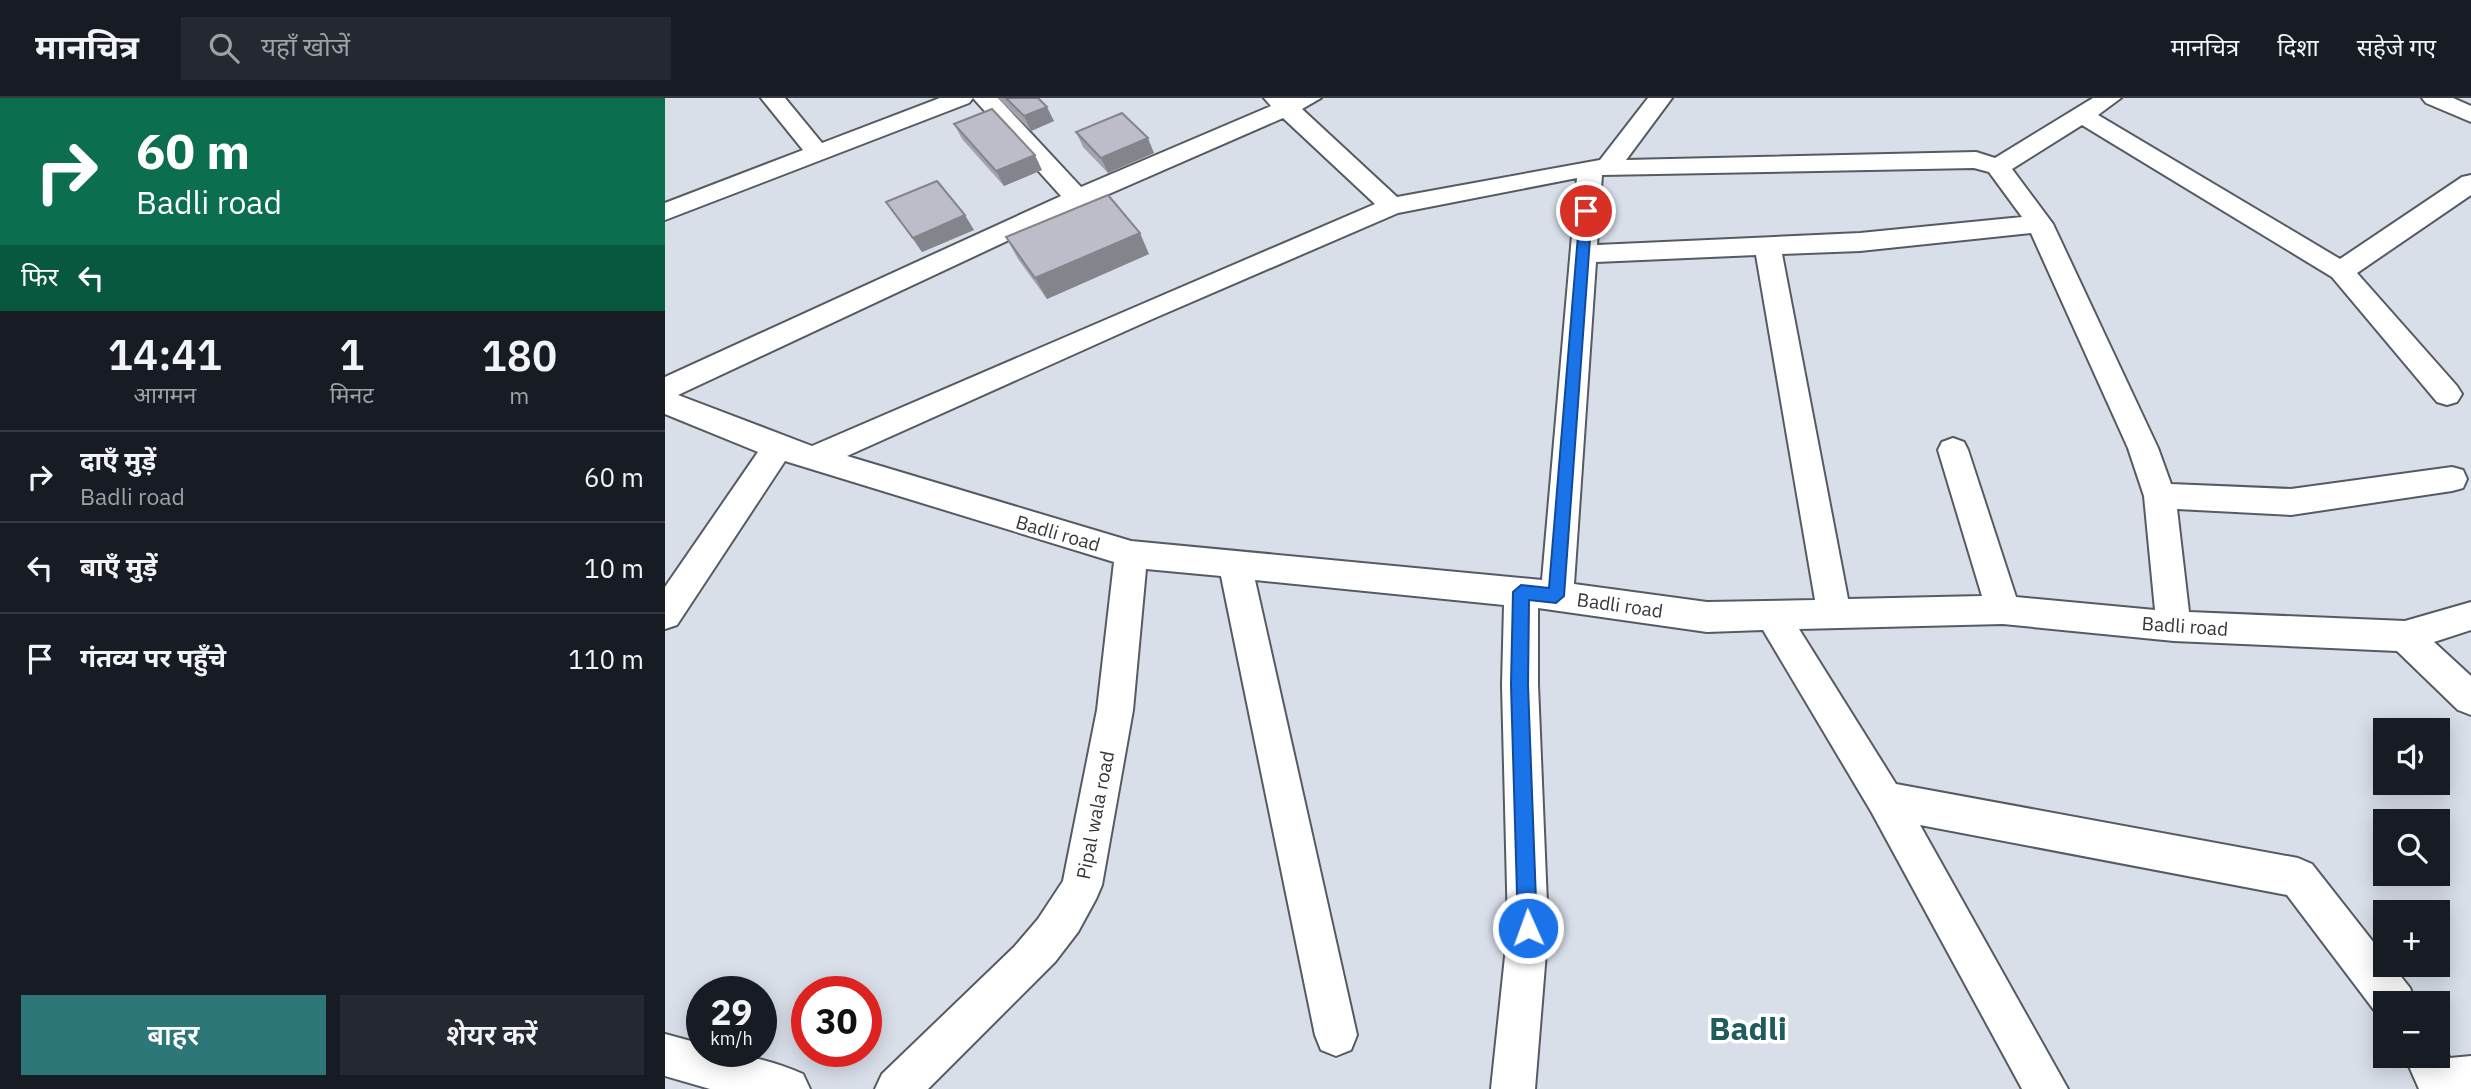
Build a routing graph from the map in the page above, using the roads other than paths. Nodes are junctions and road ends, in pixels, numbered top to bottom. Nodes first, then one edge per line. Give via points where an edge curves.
1 (773, 98) edge
2 (961, 98) edge
3 (985, 98) edge
4 (1660, 98) edge
5 (2109, 98) edge
6 (2434, 98) edge
7 (1291, 101) edge
8 (2471, 115) edge
9 (2082, 116) junction
10 (818, 153) junction
11 (1599, 167) junction
12 (1999, 167) junction
13 (2470, 185) edge
14 (1077, 198) junction
15 (1392, 206) junction
16 (665, 212) edge
17 (2040, 224) junction
18 (1767, 246) junction
19 (1582, 254) junction
20 (2341, 271) junction
21 (665, 389) edge
22 (2447, 394) dead end
23 (665, 402) edge
24 (778, 447) junction
25 (1953, 450) dead end
26 (816, 457) junction
27 (2452, 479) dead end
28 (2160, 496) junction
29 (1131, 554) junction
30 (1235, 563) junction
31 (1539, 594) junction
32 (2003, 610) junction
33 (1834, 614) junction
34 (665, 615) edge
35 (1772, 615) junction
36 (2471, 615) edge
37 (2174, 626) junction
38 (2405, 636) junction
39 (2471, 699) edge
40 (1885, 800) junction
41 (2386, 991) edge
42 (1336, 1035) dead end
43 (665, 1055) edge
44 (2432, 1068) edge
45 (2471, 1078) edge
46 (788, 1089) edge
47 (897, 1089) edge
48 (1513, 1089) edge
49 (2046, 1089) edge

1 - 10 street
2 - 10 street
3 - 14 street
4 - 11 street
5 - 9 street
6 - 8 street
7 - 14 street
7 - 15 street
9 - 12 street
9 - 20 street
10 - 16 street
11 - 12 street via 1976,160
11 - 15 street
11 - 19 street
12 - 17 street
13 - 20 street
14 - 21 street
15 - 26 street
17 - 18 street
17 - 28 street via 2143,448
18 - 19 street
18 - 33 street
19 - 31 street
20 - 22 street
23 - 24 street, Badli road
24 - 26 street, Badli road
24 - 34 street
25 - 32 street
26 - 29 street, Badli road
27 - 28 street via 2291,502
28 - 37 street
29 - 30 street, Badli road
29 - 47 street, Pipal wala road via 1115,710 1082,885 1071,911 1040,950
30 - 31 street, Badli road
30 - 42 street
31 - 35 street, Badli road via 1707,617
31 - 48 street via 1520,685 1528,928
32 - 33 street, Badli road
32 - 37 street, Badli road
33 - 35 street, Badli road
35 - 40 street
36 - 38 street, Badli road
37 - 38 street, Badli road
38 - 39 street
40 - 41 street via 2298,878
40 - 49 street
43 - 46 street
44 - 45 street via 2438,1081

